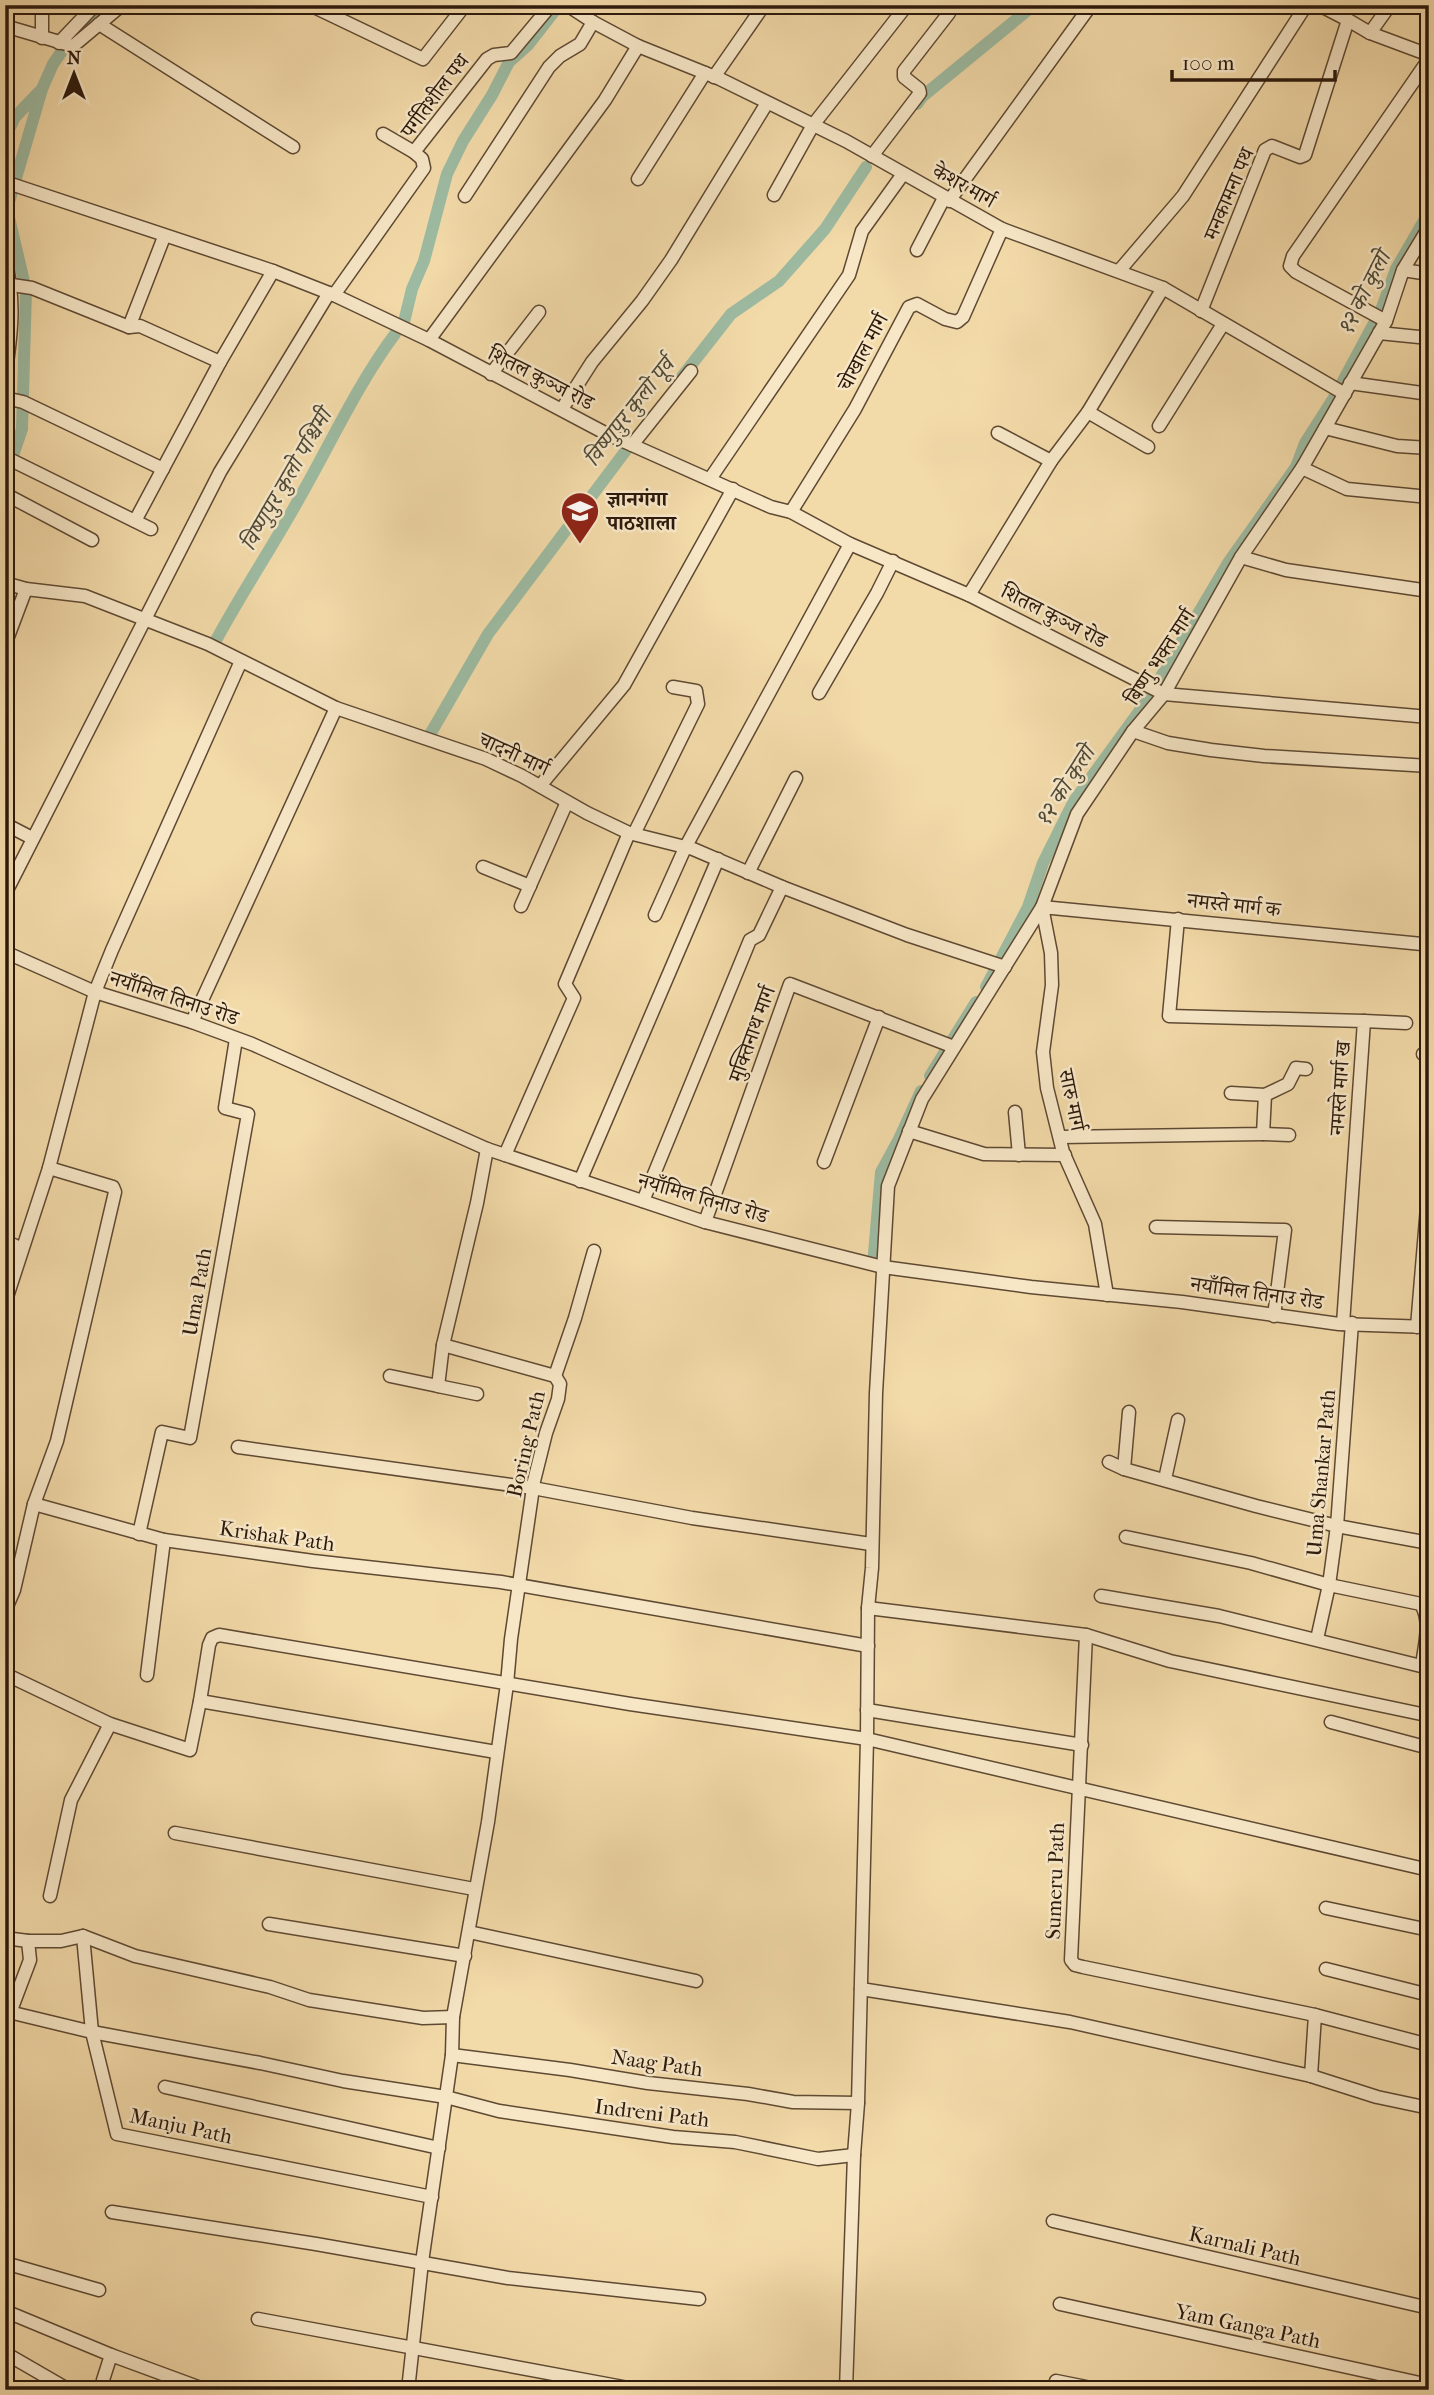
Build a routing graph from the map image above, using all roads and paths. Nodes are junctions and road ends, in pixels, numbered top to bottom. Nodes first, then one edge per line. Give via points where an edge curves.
1 (42, 5) edge
2 (96, 5) edge
3 (122, 5) edge
4 (310, 5) edge
5 (465, 5) edge
6 (551, 5) edge
7 (567, 5) edge
8 (764, 5) edge
9 (907, 5) edge
10 (1091, 5) edge
11 (1311, 5) edge
12 (1390, 5) edge
13 (949, 13) dead end
14 (1348, 20) junction
15 (593, 22) junction
16 (99, 24) junction
17 (5, 26) edge
18 (1370, 33) junction
19 (41, 38) junction
20 (59, 43) junction
21 (638, 46) junction
22 (1429, 57) edge
23 (709, 75) junction
24 (767, 103) junction
25 (813, 125) junction
26 (383, 134) dead end
27 (293, 147) dead end
28 (414, 152) junction
29 (872, 156) junction
30 (903, 174) junction
31 (638, 179) dead end
32 (5, 182) edge
33 (774, 195) dead end
34 (465, 196) dead end
35 (947, 199) junction
36 (1429, 227) edge
37 (1002, 229) junction
38 (164, 236) junction
39 (917, 250) dead end
40 (5, 260) edge
41 (1402, 270) junction
42 (273, 271) junction
43 (1119, 271) junction
44 (1429, 274) edge
45 (12, 285) junction
46 (1163, 288) junction
47 (331, 294) junction
48 (1201, 310) junction
49 (539, 312) dead end
50 (1223, 324) junction
51 (1383, 325) junction
52 (9, 327) edge
53 (129, 327) junction
54 (1429, 338) edge
55 (429, 340) junction
56 (220, 362) junction
57 (691, 371) dead end
58 (491, 374) junction
59 (5, 377) edge
60 (1343, 390) junction
61 (1429, 394) edge
62 (5, 398) edge
63 (562, 409) junction
64 (1088, 412) junction
65 (1159, 426) dead end
66 (1325, 428) junction
67 (998, 433) dead end
68 (632, 446) junction
69 (1148, 447) dead end
70 (1429, 448) edge
71 (5, 457) edge
72 (1051, 461) junction
73 (1302, 468) junction
74 (163, 469) junction
75 (710, 479) junction
76 (733, 489) junction
77 (5, 494) edge
78 (1429, 497) edge
79 (791, 512) junction
80 (135, 521) junction
81 (151, 529) dead end
82 (92, 540) dead end
83 (850, 544) junction
84 (1241, 557) junction
85 (892, 561) junction
86 (5, 583) edge
87 (26, 589) junction
88 (1429, 591) edge
89 (969, 595) junction
90 (143, 619) junction
91 (6, 642) edge
92 (241, 661) junction
93 (673, 687) dead end
94 (819, 693) dead end
95 (1164, 694) junction
96 (336, 708) junction
97 (1429, 717) edge
98 (1133, 731) junction
99 (1429, 766) edge
100 (796, 778) dead end
101 (540, 786) junction
102 (567, 802) junction
103 (5, 824) edge
104 (632, 833) junction
105 (32, 838) junction
106 (685, 848) junction
107 (718, 859) junction
108 (483, 867) dead end
109 (748, 873) junction
110 (530, 886) junction
111 (782, 887) junction
112 (5, 894) edge
113 (521, 906) dead end
114 (1042, 907) junction
115 (655, 915) dead end
116 (1178, 919) junction
117 (1422, 944) dead end
118 (5, 952) edge
119 (1000, 966) junction
120 (95, 992) junction
121 (879, 1017) junction
122 (1364, 1021) junction
123 (192, 1022) junction
124 (1406, 1023) dead end
125 (236, 1038) junction
126 (950, 1045) junction
127 (1306, 1069) dead end
128 (1231, 1093) dead end
129 (1265, 1095) junction
130 (1015, 1112) dead end
131 (909, 1131) junction
132 (1263, 1134) junction
133 (1289, 1135) dead end
134 (1060, 1138) junction
135 (487, 1149) junction
136 (505, 1155) junction
137 (1019, 1155) junction
138 (1065, 1155) junction
139 (824, 1161) dead end
140 (49, 1168) junction
141 (579, 1181) junction
142 (1429, 1182) edge
143 (642, 1201) junction
144 (705, 1222) junction
145 (1156, 1227) dead end
146 (5, 1241) edge
147 (22, 1249) junction
148 (594, 1251) dead end
149 (883, 1267) junction
150 (1107, 1294) junction
151 (5, 1303) edge
152 (1274, 1316) junction
153 (1348, 1324) junction
154 (1423, 1327) edge
155 (443, 1345) junction
156 (390, 1376) dead end
157 (555, 1376) junction
158 (438, 1385) junction
159 (477, 1394) dead end
160 (1129, 1412) dead end
161 (1178, 1420) dead end
162 (238, 1447) dead end
163 (1110, 1462) dead end
164 (1124, 1469) junction
165 (1165, 1479) junction
166 (533, 1488) junction
167 (34, 1504) junction
168 (1337, 1526) junction
169 (139, 1534) junction
170 (1126, 1537) dead end
171 (163, 1540) junction
172 (1429, 1543) edge
173 (871, 1544) junction
174 (1329, 1585) junction
175 (519, 1586) junction
176 (1101, 1596) dead end
177 (868, 1608) junction
178 (5, 1611) edge
179 (1086, 1635) junction
180 (1317, 1639) junction
181 (868, 1646) junction
182 (1425, 1667) edge
183 (5, 1674) edge
184 (147, 1675) dead end
185 (508, 1684) junction
186 (200, 1700) junction
187 (867, 1710) junction
188 (1426, 1715) dead end
189 (1331, 1722) dead end
190 (110, 1724) junction
191 (867, 1739) junction
192 (1082, 1745) junction
193 (1429, 1748) edge
194 (496, 1752) junction
195 (1078, 1787) junction
196 (175, 1833) dead end
197 (1429, 1870) edge
198 (474, 1889) junction
199 (50, 1896) dead end
200 (1326, 1908) dead end
201 (269, 1924) dead end
202 (1429, 1930) edge
203 (469, 1932) junction
204 (83, 1936) junction
205 (5, 1938) edge
206 (29, 1941) junction
207 (465, 1956) junction
208 (1326, 1969) dead end
209 (695, 1981) dead end
210 (861, 1989) junction
211 (1429, 1995) edge
212 (9, 2012) junction
213 (1315, 2015) junction
214 (453, 2017) junction
215 (5, 2026) edge
216 (92, 2032) junction
217 (1429, 2045) edge
218 (452, 2055) junction
219 (1311, 2076) junction
220 (165, 2087) dead end
221 (446, 2097) junction
222 (858, 2104) junction
223 (1429, 2108) edge
224 (439, 2148) junction
225 (854, 2155) junction
226 (432, 2197) junction
227 (112, 2212) dead end
228 (1053, 2221) dead end
229 (422, 2262) junction
230 (5, 2263) edge
231 (99, 2290) dead end
232 (699, 2299) dead end
233 (1060, 2304) dead end
234 (1429, 2308) edge
235 (6, 2312) edge
236 (258, 2319) dead end
237 (411, 2346) junction
238 (5, 2354) edge
239 (111, 2355) junction
240 (103, 2380) dead end
241 (1056, 2381) dead end
242 (1429, 2385) edge
243 (69, 2390) edge
244 (206, 2390) edge
245 (408, 2390) edge
246 (639, 2390) edge
247 (846, 2390) edge
248 (1101, 2390) edge

1 - 19 street
2 - 20 street
3 - 16 street
4 - 5 street via 423,59
6 - 28 street, पर्गतिशील पथ via 511,53 487,59
7 - 15 street, केशर मार्ग
8 - 23 street
9 - 25 street
10 - 35 street
11 - 14 street
11 - 43 street via 1305,7 1183,196
12 - 18 street
13 - 29 street via 904,71 904,78 920,93
14 - 18 street
14 - 48 street, मनकामना पथ via 1305,155 1272,146 1265,150
15 - 21 street, केशर मार्ग
15 - 34 street via 580,44 549,67
16 - 20 street via 73,46
16 - 27 street
17 - 19 street
18 - 22 street
19 - 20 street
21 - 23 street, केशर मार्ग
21 - 55 street via 606,100
22 - 51 street via 1290,266
23 - 24 street, केशर मार्ग
23 - 31 street
24 - 25 street, केशर मार्ग
24 - 63 street via 671,260 592,362
25 - 29 street, केशर मार्ग
25 - 33 street
26 - 28 street
28 - 47 street, पर्गतिशील पथ via 424,168
29 - 30 street, केशर मार्ग
30 - 35 street, केशर मार्ग
30 - 75 street via 862,232 849,275
32 - 38 street, शितल कुञ्ज रोड
35 - 37 street, केशर मार्ग
35 - 39 street
36 - 41 street, बिष्णु भक्त मार्ग
37 - 43 street, केशर मार्ग
37 - 79 street, चोखाल मार्ग via 963,317 957,322 917,304 909,307 855,409
38 - 42 street, शितल कुञ्ज रोड
38 - 53 street
40 - 45 street
41 - 44 street
41 - 51 street, बिष्णु भक्त मार्ग
42 - 47 street, शितल कुञ्ज रोड
42 - 56 street
43 - 46 street, केशर मार्ग
45 - 52 street
45 - 53 street via 32,288
46 - 48 street, केशर मार्ग
46 - 64 street
47 - 55 street, शितल कुञ्ज रोड
47 - 90 street via 220,472
48 - 50 street, केशर मार्ग
49 - 58 street
50 - 60 street, केशर मार्ग
50 - 65 street
51 - 54 street
51 - 60 street, बिष्णु भक्त मार्ग
52 - 59 street
53 - 56 street via 140,326
55 - 58 street, शितल कुञ्ज रोड
56 - 74 street
57 - 68 street
58 - 63 street, शितल कुञ्ज रोड
60 - 61 street
60 - 66 street, बिष्णु भक्त मार्ग
62 - 74 street via 23,401
63 - 68 street, शितल कुञ्ज रोड
64 - 69 street
64 - 72 street
66 - 70 street via 1397,446
66 - 73 street, बिष्णु भक्त मार्ग
67 - 72 street
68 - 75 street, शितल कुञ्ज रोड
71 - 80 street
72 - 89 street
73 - 78 street via 1347,489
73 - 84 street, बिष्णु भक्त मार्ग
74 - 80 street
75 - 76 street, शितल कुञ्ज रोड
76 - 79 street, शितल कुञ्ज रोड
76 - 101 street via 624,685
77 - 82 street
79 - 83 street, शितल कुञ्ज रोड
80 - 81 street
83 - 85 street, शितल कुञ्ज रोड
83 - 106 street
84 - 88 street via 1286,570
84 - 95 street, बिष्णु भक्त मार्ग
85 - 89 street, शितल कुञ्ज रोड
85 - 94 street
86 - 87 street, चादनी मार्ग
87 - 90 street, चादनी मार्ग via 85,596
87 - 91 street
89 - 95 street, शितल कुञ्ज रोड
90 - 92 street, चादनी मार्ग
90 - 105 street
92 - 96 street, चादनी मार्ग
92 - 120 street
93 - 104 street via 696,691 698,704
95 - 97 street
95 - 98 street, बिष्णु भक्त मार्ग
96 - 101 street, चादनी मार्ग via 486,759
96 - 123 street
98 - 99 street via 1211,750
98 - 114 street, बिष्णु भक्त मार्ग via 1077,814
100 - 109 street
101 - 102 street, चादनी मार्ग
102 - 104 street, चादनी मार्ग
102 - 110 street
103 - 105 street
104 - 106 street, चादनी मार्ग
104 - 136 street via 565,984 573,998
105 - 112 street
106 - 107 street, चादनी मार्ग
106 - 115 street
107 - 109 street, चादनी मार्ग
107 - 141 street
108 - 110 street
109 - 111 street, चादनी मार्ग
110 - 113 street
111 - 119 street, चादनी मार्ग
111 - 143 street via 760,935 750,940
114 - 116 street, नमस्ते मार्ग क
114 - 119 street, बिष्णु भक्त मार्ग
114 - 134 street, सारु मार्ग via 1052,985 1043,1052
116 - 117 street, नमस्ते मार्ग क
116 - 122 street, नमस्ते मार्ग ख via 1169,1016
118 - 120 street, नयाँमिल तिनाउ रोड
119 - 126 street, बिष्णु भक्त मार्ग
120 - 123 street, नयाँमिल तिनाउ रोड
120 - 140 street
121 - 126 street, मुक्तिनाथ मार्ग
121 - 139 street
121 - 144 street, मुक्तिनाथ मार्ग via 790,984
122 - 124 street
122 - 153 street, नमस्ते मार्ग ख
123 - 125 street, नयाँमिल तिनाउ रोड
125 - 135 street, नयाँमिल तिनाउ रोड
125 - 169 street, Uma Path via 225,1108 248,1114 190,1438 162,1432
126 - 131 street, बिष्णु भक्त मार्ग
127 - 129 street via 1296,1068 1288,1084
128 - 129 street
129 - 132 street
130 - 137 street
131 - 137 street via 984,1154
131 - 149 street, बिष्णु भक्त मार्ग via 888,1186
132 - 133 street
132 - 134 street
134 - 138 street, सारु मार्ग
135 - 136 street, नयाँमिल तिनाउ रोड
135 - 155 street
136 - 141 street, नयाँमिल तिनाउ रोड
137 - 138 street
138 - 150 street, सारु मार्ग via 1095,1224
140 - 147 street
140 - 167 street via 113,1187 115,1192 57,1441
141 - 143 street, नयाँमिल तिनाउ रोड
142 - 154 street
143 - 144 street, नयाँमिल तिनाउ रोड
144 - 149 street, नयाँमिल तिनाउ रोड
145 - 152 street via 1284,1230
146 - 147 street
147 - 151 street
148 - 157 street
149 - 150 street, नयाँमिल तिनाउ रोड
149 - 173 street, बिष्णु भक्त मार्ग
150 - 152 street, नयाँमिल तिनाउ रोड
152 - 153 street, नयाँमिल तिनाउ रोड
153 - 154 street, नयाँमिल तिनाउ रोड
153 - 168 street, Uma Shankar Path
155 - 157 street, Boring Path
155 - 158 street
156 - 158 street
157 - 166 street, Boring Path via 558,1399
158 - 159 street
160 - 164 street
161 - 165 street
162 - 166 street
163 - 164 street
164 - 165 street
165 - 168 street
166 - 173 street via 692,1518
166 - 175 street, Boring Path
167 - 169 street, Krishak Path
167 - 178 street
168 - 172 street
168 - 174 street, Uma Shankar Path
169 - 171 street, Krishak Path
170 - 174 street, Uma Shankar Path
171 - 175 street, Krishak Path
171 - 184 street
173 - 177 street, बिष्णु भक्त मार्ग
174 - 180 street
174 - 182 street via 1421,1604 1427,1622
175 - 181 street, Krishak Path
175 - 185 street, Boring Path
176 - 180 street
177 - 179 street
177 - 181 street, बिष्णु भक्त मार्ग
179 - 188 street via 1170,1661
179 - 192 street, Sumeru Path
180 - 182 street
181 - 187 street, बिष्णु भक्त मार्ग
183 - 190 street
185 - 186 street via 219,1635 209,1645
185 - 191 street
185 - 194 street, Boring Path
186 - 190 street via 190,1749
186 - 194 street
187 - 191 street, बिष्णु भक्त मार्ग
187 - 192 street
189 - 193 street
190 - 199 street via 71,1800
191 - 195 street
191 - 210 street, बिष्णु भक्त मार्ग
192 - 195 street, Sumeru Path
194 - 198 street, Boring Path
195 - 197 street
195 - 213 street, Sumeru Path via 1071,1960 1075,1965
196 - 198 street
198 - 203 street, Boring Path
200 - 202 street
201 - 207 street
203 - 207 street, Boring Path
203 - 209 street
204 - 206 street
204 - 214 street via 135,1956 309,2000 423,2018
204 - 216 street, Manju Path
205 - 206 street
206 - 212 street via 30,1961
207 - 214 street, Boring Path
208 - 211 street
210 - 219 street via 1070,2022
210 - 222 street, बिष्णु भक्त मार्ग
212 - 215 street
212 - 216 street, Indreni Path
213 - 217 street
213 - 219 street
214 - 218 street, Boring Path
216 - 221 street, Indreni Path
216 - 226 street, Manju Path via 117,2134
218 - 221 street, Boring Path
218 - 222 street, Naag Path via 793,2102
219 - 223 street
220 - 224 street
221 - 224 street, Boring Path
221 - 225 street, Indreni Path via 499,2111 735,2142 818,2159
222 - 225 street, बिष्णु भक्त मार्ग
224 - 226 street, Boring Path
225 - 247 street, बिष्णु भक्त मार्ग
226 - 229 street, Boring Path
227 - 229 street
228 - 234 street, Karnali Path
229 - 232 street via 508,2278
229 - 237 street, Boring Path
230 - 231 street
233 - 242 street, Yam Ganga Path
235 - 239 street
236 - 237 street
237 - 245 street, Boring Path
237 - 246 street
238 - 243 street
239 - 240 street
239 - 244 street
241 - 248 street

